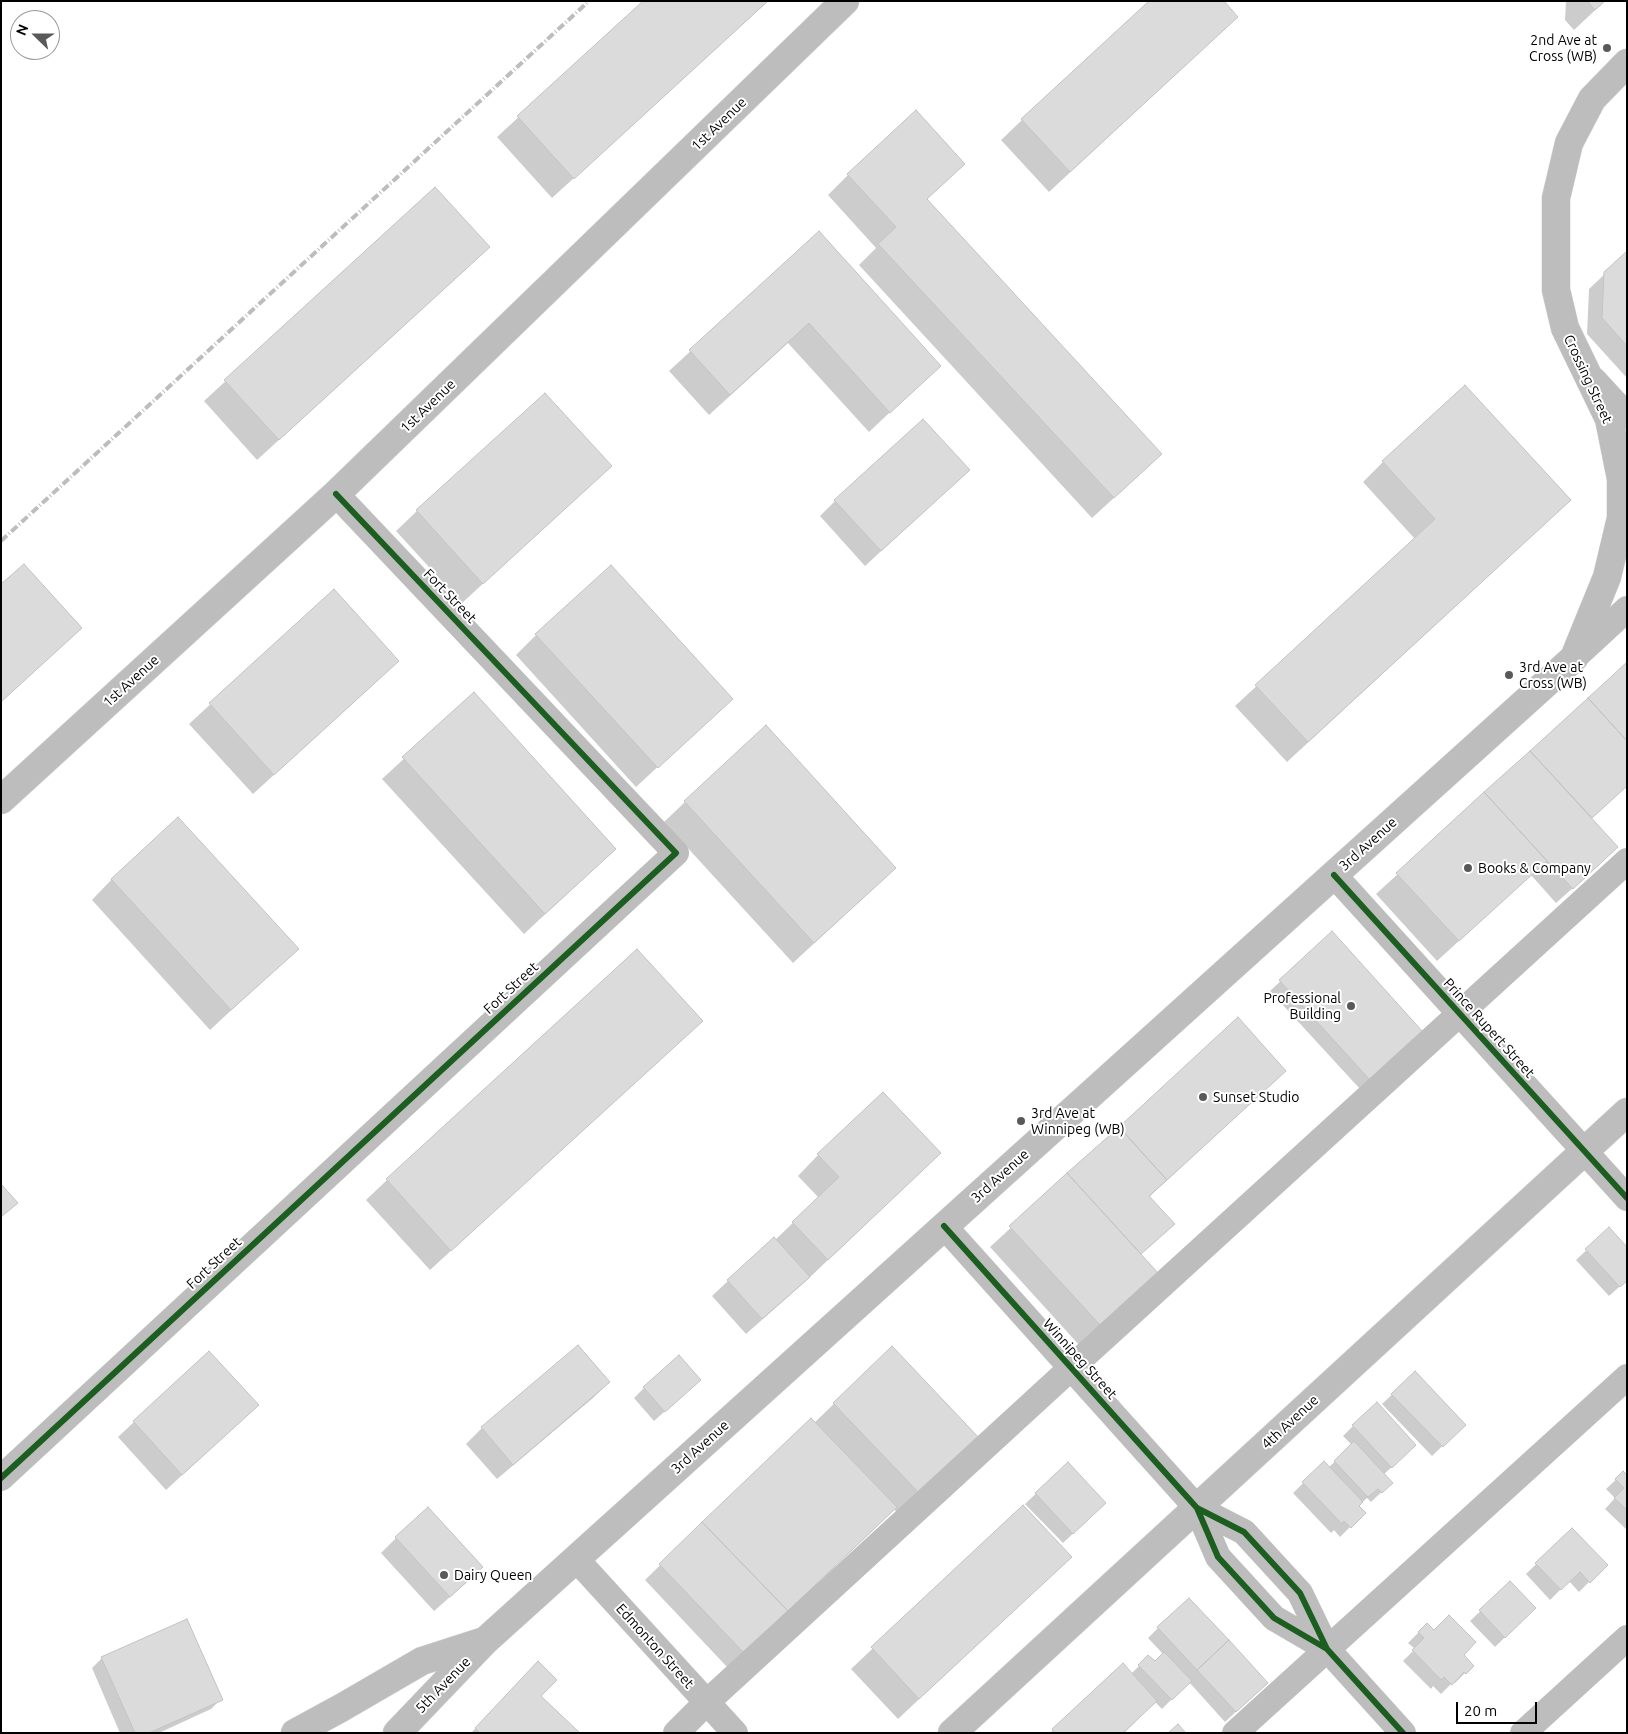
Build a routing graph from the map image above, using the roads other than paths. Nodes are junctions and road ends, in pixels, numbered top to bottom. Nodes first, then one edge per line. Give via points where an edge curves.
1 (845, 1) edge
2 (1627, 63) edge
3 (1586, 370) junction
4 (1627, 416) edge
5 (336, 494) junction
6 (1627, 609) edge
7 (1574, 658) junction
8 (1, 800) edge
9 (1627, 861) edge
10 (1334, 874) junction
11 (1460, 1014) junction
12 (1627, 1112) edge
13 (1584, 1151) junction
14 (1627, 1198) edge
15 (944, 1226) junction
16 (1071, 1368) junction
17 (1627, 1377) edge
18 (1, 1478) edge
19 (1196, 1508) junction
20 (576, 1559) junction
21 (1627, 1638) edge
22 (485, 1641) junction
23 (1327, 1649) junction
24 (707, 1702) junction
25 (398, 1732) edge
26 (295, 1733) edge
27 (676, 1733) edge
28 (734, 1733) edge
29 (952, 1733) edge
30 (1235, 1733) edge
31 (1404, 1733) edge
32 (1523, 1733) edge

1 - 5 main road, 1st Avenue
2 - 3 main road, Crossing Street via 1592,99 1569,143 1556,198 1556,290 1565,328
3 - 4 street
3 - 7 main road, Crossing Street via 1609,419 1621,479 1621,518 1607,577
5 - 8 main road, 1st Avenue
5 - 18 street, Fort Street via 676,853
6 - 7 street, 3rd Avenue
7 - 10 main road, 3rd Avenue
9 - 11 street
10 - 11 street, Prince Rupert Street
10 - 15 main road, 3rd Avenue
11 - 13 street, Prince Rupert Street
11 - 16 street
12 - 13 main road, 4th Avenue
13 - 14 street, Prince Rupert Street
13 - 19 main road, 4th Avenue
15 - 16 street, Winnipeg Street
15 - 20 main road, 3rd Avenue
16 - 19 street, Winnipeg Street
16 - 24 street
17 - 23 street
19 - 23 street, Winnipeg Street via 1218,1557 1274,1618
19 - 23 street, Winnipeg Street via 1244,1532 1300,1593
19 - 29 main road, 4th Avenue
20 - 22 main road, 3rd Avenue
20 - 24 street, Edmonton Street
21 - 32 street
22 - 25 main road, 5th Avenue
22 - 26 main road via 422,1661
23 - 30 street
23 - 31 street, Winnipeg Street
24 - 27 street
24 - 28 street, Edmonton Street

